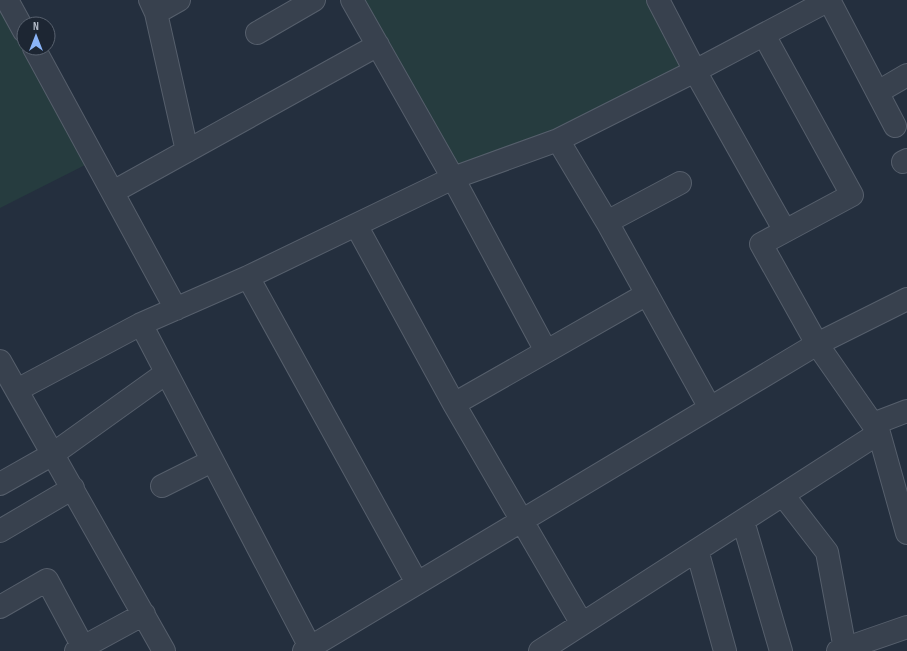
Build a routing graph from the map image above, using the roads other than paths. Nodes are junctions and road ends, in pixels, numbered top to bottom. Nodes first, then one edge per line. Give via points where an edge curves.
1 (7, 0) edge
2 (179, 0) edge
3 (314, 0) edge
4 (352, 0) edge
5 (658, 0) edge
6 (819, 2) edge
7 (153, 6) edge
8 (16, 16) edge
9 (257, 33) dead end
10 (764, 35) junction
11 (378, 45) junction
12 (38, 56) edge
13 (695, 71) junction
14 (907, 75) edge
15 (878, 92) junction
16 (895, 126) dead end
17 (558, 140) junction
18 (187, 151) junction
19 (453, 178) junction
20 (680, 183) dead end
21 (113, 192) junction
22 (607, 222) junction
23 (356, 225) junction
24 (784, 232) junction
25 (248, 278) junction
26 (647, 294) junction
27 (907, 299) edge
28 (176, 309) junction
29 (141, 324) junction
30 (817, 344) junction
31 (546, 351) junction
32 (0, 361) edge
33 (166, 373) junction
34 (17, 390) junction
35 (454, 404) junction
36 (710, 408) junction
37 (907, 411) edge
38 (876, 429) junction
39 (52, 454) junction
40 (212, 461) junction
41 (0, 484) edge
42 (162, 486) dead end
43 (73, 488) junction
44 (783, 495) junction
45 (522, 521) junction
46 (743, 521) junction
47 (0, 531) edge
48 (907, 533) edge
49 (697, 550) junction
50 (417, 583) junction
51 (0, 607) edge
52 (144, 614) junction
53 (582, 624) junction
54 (907, 627) edge
55 (80, 649) edge
56 (308, 650) edge
57 (841, 650) edge
58 (164, 651) edge
59 (540, 651) edge
60 (725, 651) edge
61 (781, 651) edge

1 - 8 street
2 - 7 street
3 - 9 street
4 - 11 street
5 - 13 street
6 - 10 street
6 - 15 street
7 - 18 street
10 - 13 street
10 - 24 street via 852,195
11 - 18 street
11 - 19 street
12 - 21 street
13 - 17 street
13 - 24 street
14 - 15 street
15 - 16 street
17 - 19 street
17 - 22 street
18 - 21 street
19 - 23 street
19 - 31 street
20 - 22 street
21 - 28 street
22 - 26 street
23 - 25 street
23 - 35 street
24 - 30 street via 761,244
25 - 28 street
25 - 50 street
26 - 31 street
26 - 36 street
27 - 30 street
28 - 29 street
29 - 33 street
29 - 34 street
30 - 36 street
30 - 38 street
31 - 35 street
32 - 34 street
33 - 39 street
33 - 40 street
34 - 39 street
35 - 45 street
36 - 45 street
37 - 38 street
38 - 44 street
38 - 48 street
39 - 41 street
39 - 43 street
40 - 42 street
40 - 56 street
43 - 47 street
43 - 52 street
44 - 46 street
44 - 57 street via 827,552
45 - 50 street
45 - 53 street
46 - 49 street
46 - 61 street
49 - 53 street
49 - 60 street
50 - 56 street
51 - 55 street via 47,580
52 - 55 street
52 - 58 street
53 - 59 street
54 - 57 street

